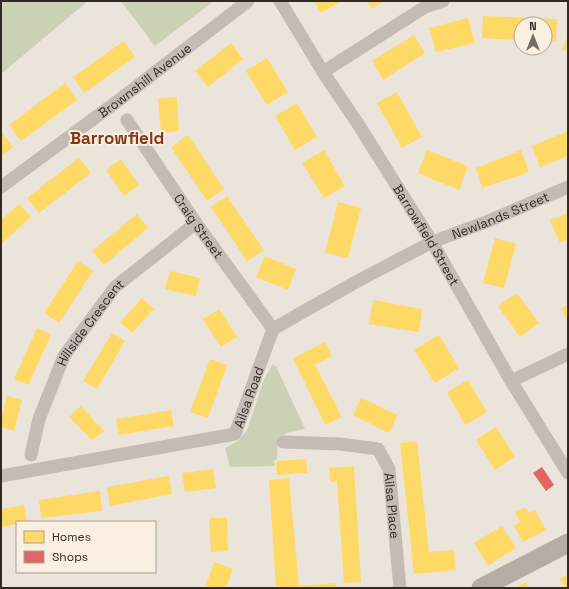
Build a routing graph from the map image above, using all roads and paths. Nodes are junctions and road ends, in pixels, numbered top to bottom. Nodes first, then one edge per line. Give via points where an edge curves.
1 (248, 1) edge
2 (280, 1) edge
3 (443, 1) edge
4 (323, 72) junction
5 (127, 120) dead end
6 (1, 187) edge
7 (568, 187) edge
8 (196, 223) junction
9 (432, 242) junction
10 (273, 329) junction
11 (568, 354) edge
12 (511, 381) junction
13 (283, 442) dead end
14 (31, 455) dead end
15 (568, 473) edge
16 (1, 476) edge
17 (568, 543) edge
18 (400, 588) edge
19 (481, 588) edge

1 - 6 street, Brownshill Avenue
2 - 4 street, Barrowfield Street
3 - 4 street via 425,7
4 - 9 street, Barrowfield Street
5 - 8 street, Craig Street
7 - 9 street, Newlands Street
8 - 10 street, Craig Street
8 - 14 street, Hillside Crescent via 115,286 64,356 40,419
9 - 10 street
9 - 12 street, Barrowfield Street
10 - 16 street, Ailsa Road via 235,434
11 - 12 street
12 - 15 street, Barrowfield Street
13 - 18 street, Ailsa Place via 340,444 378,449 389,469
17 - 19 street

